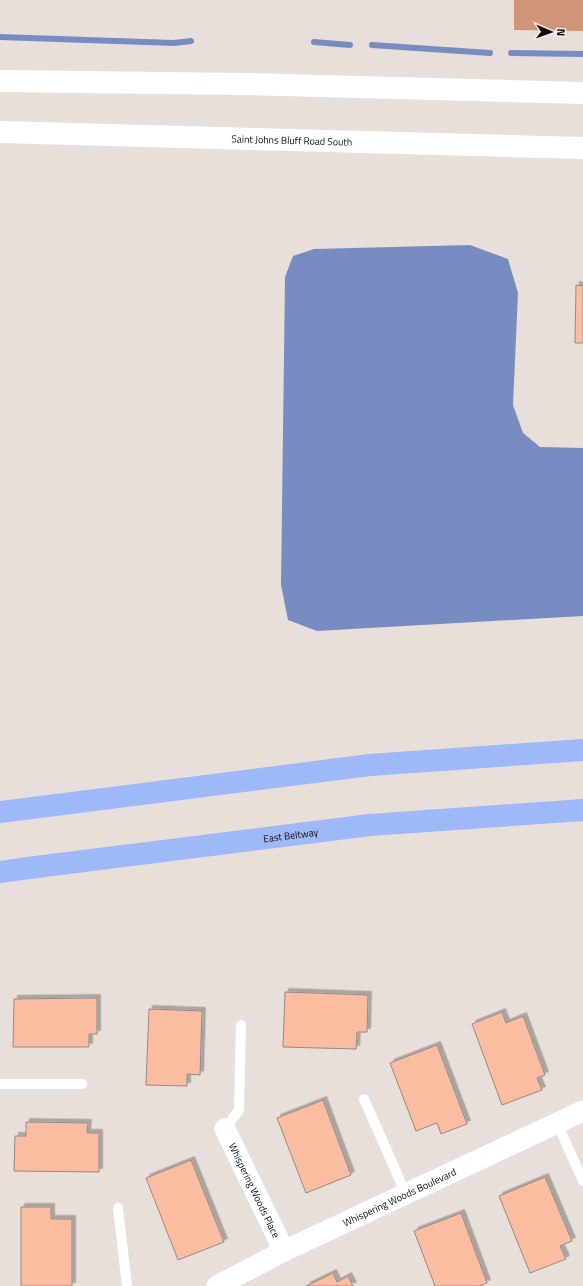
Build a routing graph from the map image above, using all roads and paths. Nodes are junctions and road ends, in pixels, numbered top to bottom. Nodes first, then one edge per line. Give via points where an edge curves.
1 (0, 81) edge
2 (583, 93) edge
3 (0, 132) edge
4 (583, 148) edge
5 (583, 750) edge
6 (583, 810) edge
7 (0, 812) edge
8 (0, 872) edge
9 (241, 1025) dead end
10 (0, 1084) edge
11 (82, 1084) dead end
12 (364, 1099) dead end
13 (583, 1111) edge
14 (557, 1124) junction
15 (225, 1129) joint
16 (583, 1182) edge
17 (406, 1194) junction
18 (118, 1208) dead end
19 (284, 1251) junction
20 (127, 1286) edge
21 (216, 1286) edge

1 - 2 main road
3 - 4 main road, Saint Johns Bluff Road South
5 - 7 highway via 370,765
6 - 8 highway, East Beltway via 370,825
9 - 15 lane via 239,1110
10 - 11 lane
12 - 17 lane
13 - 14 street, Whispering Woods Boulevard
14 - 16 lane
14 - 17 street, Whispering Woods Boulevard
15 - 19 street, Whispering Woods Place
17 - 19 street, Whispering Woods Boulevard
18 - 20 lane
19 - 21 street, Whispering Woods Boulevard

